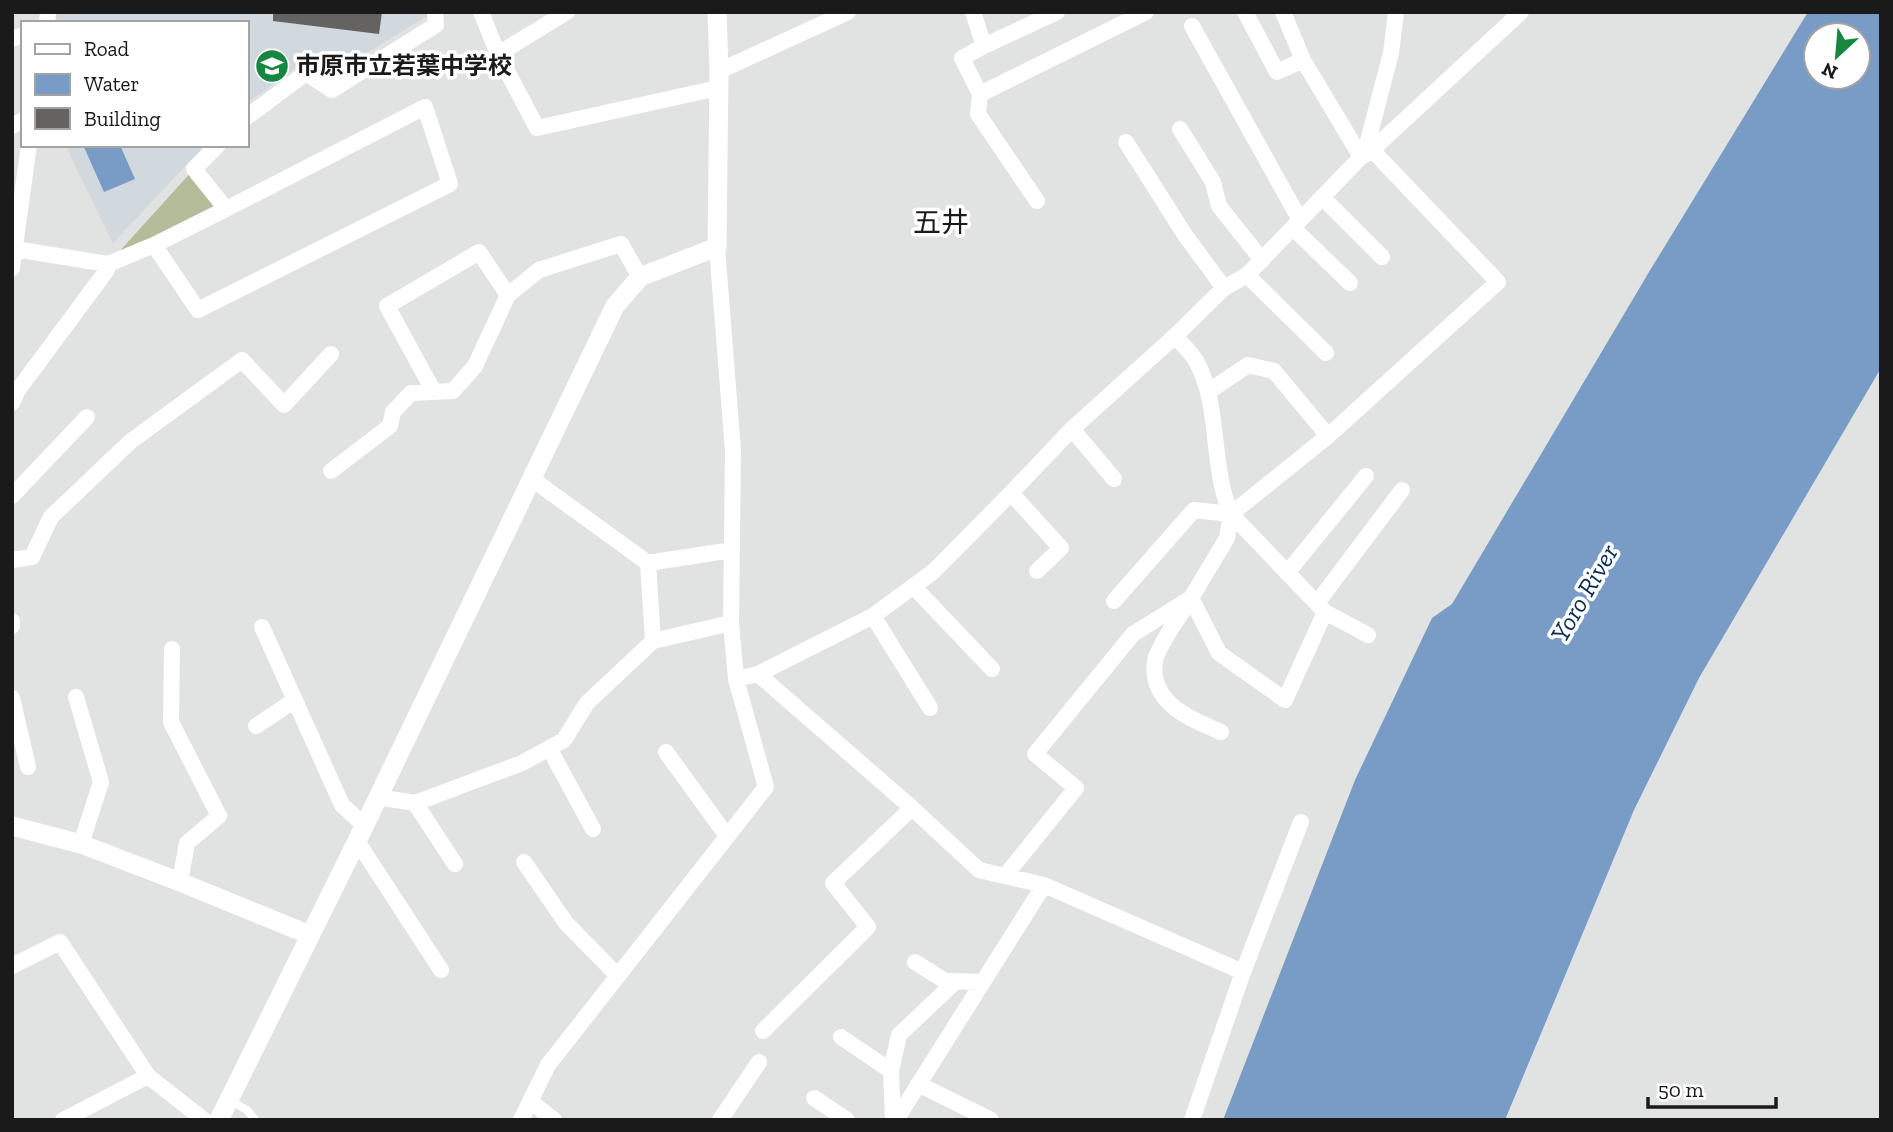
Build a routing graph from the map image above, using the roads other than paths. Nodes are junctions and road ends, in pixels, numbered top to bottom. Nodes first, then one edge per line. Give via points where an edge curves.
1 (435, 12) edge
2 (481, 12) edge
3 (567, 12) edge
4 (716, 12) edge
5 (848, 12) edge
6 (973, 12) edge
7 (1146, 12) edge
8 (1245, 12) edge
9 (1283, 12) edge
10 (1396, 12) edge
11 (1521, 12) edge
12 (1055, 13) edge
13 (1192, 26) dead end
14 (984, 46) junction
15 (498, 54) junction
16 (1303, 60) junction
17 (718, 79) junction
18 (980, 94) junction
19 (248, 116) edge
20 (1180, 129) dead end
21 (1126, 142) dead end
22 (29, 147) edge
23 (216, 147) edge
24 (1366, 153) junction
25 (1322, 197) junction
26 (1037, 201) dead end
27 (226, 209) junction
28 (1296, 224) junction
29 (154, 245) junction
30 (717, 247) junction
31 (15, 249) junction
32 (1382, 257) dead end
33 (1262, 260) junction
34 (108, 264) junction
35 (12, 268) edge
36 (1247, 275) junction
37 (640, 277) junction
38 (1350, 283) dead end
39 (1224, 289) junction
40 (508, 295) junction
41 (1175, 336) junction
42 (1326, 353) dead end
43 (331, 354) dead end
44 (434, 392) junction
45 (1208, 392) junction
46 (12, 403) edge
47 (87, 417) dead end
48 (1072, 429) junction
49 (1328, 436) junction
50 (331, 471) dead end
51 (1366, 477) dead end
52 (532, 479) junction
53 (1114, 479) dead end
54 (1402, 491) dead end
55 (1012, 493) junction
56 (12, 496) edge
57 (1231, 514) junction
58 (732, 550) junction
59 (12, 560) edge
60 (648, 563) junction
61 (1037, 571) dead end
62 (1287, 573) junction
63 (913, 586) junction
64 (1191, 598) junction
65 (1114, 601) dead end
66 (1321, 607) junction
67 (873, 616) junction
68 (12, 621) edge
69 (732, 623) junction
70 (12, 626) edge
71 (262, 627) dead end
72 (1368, 635) dead end
73 (653, 641) junction
74 (172, 649) dead end
75 (992, 669) dead end
76 (758, 674) junction
77 (736, 679) junction
78 (76, 697) dead end
79 (12, 698) edge
80 (295, 700) junction
81 (930, 708) dead end
82 (256, 726) dead end
83 (1220, 732) dead end
84 (549, 748) junction
85 (666, 752) dead end
86 (28, 767) dead end
87 (377, 797) junction
88 (415, 803) junction
89 (912, 808) junction
90 (1301, 822) dead end
91 (12, 826) edge
92 (593, 829) dead end
93 (361, 833) junction
94 (727, 836) junction
95 (81, 844) junction
96 (524, 862) dead end
97 (455, 864) dead end
98 (1005, 876) junction
99 (180, 881) junction
100 (1044, 886) junction
101 (310, 935) junction
102 (915, 962) dead end
103 (12, 965) edge
104 (441, 970) dead end
105 (1243, 972) junction
106 (618, 976) junction
107 (956, 981) junction
108 (983, 982) junction
109 (763, 1031) dead end
110 (841, 1037) dead end
111 (759, 1062) dead end
112 (891, 1070) junction
113 (148, 1076) junction
114 (918, 1084) junction
115 (814, 1098) dead end
116 (229, 1100) junction
117 (530, 1101) junction
118 (63, 1120) edge
119 (204, 1120) edge
120 (219, 1120) edge
121 (255, 1120) edge
122 (521, 1120) edge
123 (554, 1120) edge
124 (720, 1120) edge
125 (847, 1120) edge
126 (894, 1120) edge
127 (990, 1120) edge
128 (1192, 1120) edge

1 - 19 street via 436,25 332,90 306,73
2 - 15 street
3 - 15 street
4 - 17 street
5 - 17 street
6 - 14 street
7 - 18 street
8 - 16 street via 1277,72
9 - 16 street
10 - 24 street via 1391,53
11 - 24 street
12 - 14 street
13 - 28 street
14 - 18 street via 962,58
15 - 17 street via 537,128
16 - 24 street
17 - 30 street
18 - 26 street via 978,114
20 - 33 street via 1213,182 1219,206
21 - 39 street
22 - 31 street
23 - 27 street via 194,169
24 - 25 street
24 - 49 street via 1498,282
25 - 28 street
25 - 32 street
27 - 29 street
27 - 29 street via 425,107 450,184 198,310
28 - 33 street
28 - 38 street
29 - 34 street
30 - 37 street
30 - 58 street via 733,451
31 - 34 street
31 - 35 street
33 - 36 street
34 - 46 street
36 - 39 street
36 - 42 street
37 - 40 street via 621,243 540,270
37 - 52 street via 615,306
39 - 41 street
40 - 44 street via 475,366 453,391
40 - 44 street via 479,252 387,306
41 - 45 street via 1196,360
41 - 48 street
43 - 59 street via 284,405 242,360 131,440 51,517 32,556
44 - 50 street via 411,393 393,412 390,426
45 - 49 street via 1248,365 1274,371
45 - 57 street via 1223,496
47 - 56 street
48 - 53 street
48 - 55 street
49 - 57 street
51 - 62 street
52 - 60 street
52 - 87 street
54 - 66 street
55 - 61 street via 1061,548
55 - 63 street
57 - 62 street
57 - 64 street via 1227,538
57 - 65 street via 1194,510
58 - 60 street
58 - 69 street
60 - 73 street
62 - 66 street
63 - 67 street
63 - 75 street
64 - 66 street via 1219,653 1285,700
64 - 83 street via 1155,659 1155,681 1164,700
64 - 98 street via 1133,634 1035,754 1076,788
66 - 72 street
67 - 76 street
67 - 81 street
68 - 70 street
69 - 73 street
69 - 77 street
71 - 80 street
73 - 84 street via 587,703 564,740
74 - 99 street via 171,722 219,816 187,843
76 - 77 street
76 - 89 street
77 - 94 street via 766,787
78 - 95 street via 101,782
79 - 86 street
80 - 82 street
80 - 93 street via 342,805
84 - 88 street via 522,764
84 - 92 street
85 - 94 street
87 - 88 street
87 - 93 street
88 - 97 street
89 - 98 street via 979,870
89 - 109 street via 833,883 868,927
90 - 105 street
91 - 95 street
93 - 101 street
93 - 104 street
94 - 106 street
95 - 99 street
96 - 106 street via 566,923
98 - 100 street
99 - 101 street
100 - 105 street
100 - 108 street
101 - 116 street
102 - 107 street via 945,981
103 - 113 street via 60,942
105 - 128 street
106 - 117 street via 548,1065
107 - 108 street
107 - 112 street via 899,1035
108 - 114 street
110 - 112 street
111 - 124 street
112 - 126 street
113 - 118 street
113 - 119 street
114 - 126 street
114 - 127 street
115 - 125 street
116 - 120 street
116 - 121 lane
117 - 122 street
117 - 123 street

